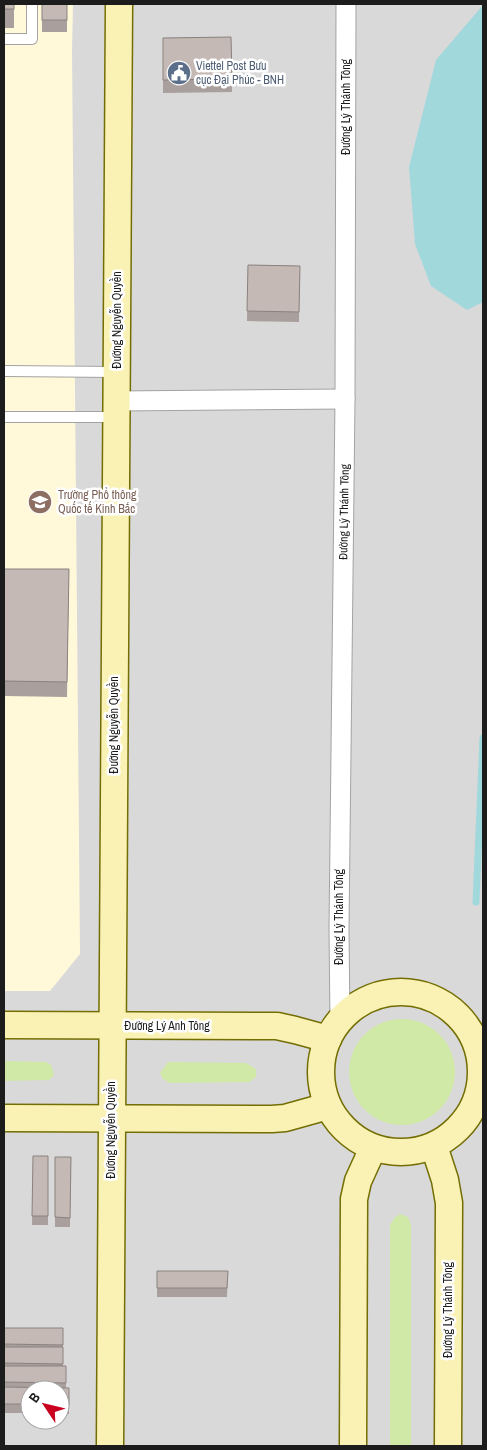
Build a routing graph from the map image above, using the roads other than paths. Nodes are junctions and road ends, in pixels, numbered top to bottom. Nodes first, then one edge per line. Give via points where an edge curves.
1 (32, 4) edge
2 (119, 4) edge
3 (346, 4) edge
4 (4, 39) edge
5 (4, 372) edge
6 (117, 372) junction
7 (345, 399) junction
8 (117, 409) junction
9 (4, 417) edge
10 (457, 1014) junction
11 (483, 1014) edge
12 (4, 1025) edge
13 (112, 1026) junction
14 (334, 1030) junction
15 (481, 1054) edge
16 (328, 1106) junction
17 (4, 1118) edge
18 (111, 1118) junction
19 (434, 1146) junction
20 (373, 1148) junction
21 (110, 1446) edge
22 (353, 1446) edge
23 (448, 1446) edge

1 - 4 lane via 32,39
2 - 6 main road, Đường Nguyễn Quyền
3 - 7 street, Đường Lý Thánh Tông
5 - 6 lane
6 - 8 main road, Đường Nguyễn Quyền
7 - 8 street
7 - 14 street, Đường Lý Thánh Tông via 339,909
8 - 9 lane
8 - 13 main road, Đường Nguyễn Quyền
10 - 11 main road
10 - 14 main road via 433,998 398,992 362,1002 350,1010
10 - 15 main road via 471,1031
12 - 13 main road, Đường Lý Anh Tông
13 - 14 main road, Đường Lý Anh Tông via 277,1026 296,1030
13 - 18 main road, Đường Nguyễn Quyền
14 - 16 main road via 324,1053 321,1071 322,1089
15 - 19 main road via 481,1084 473,1109 456,1131
16 - 18 main road via 272,1119
16 - 20 main road via 350,1134
17 - 18 main road
18 - 21 main road, Đường Nguyễn Quyền
19 - 20 main road via 408,1153
19 - 23 main road, Đường Lý Thánh Tông via 449,1204
20 - 22 main road via 354,1198

